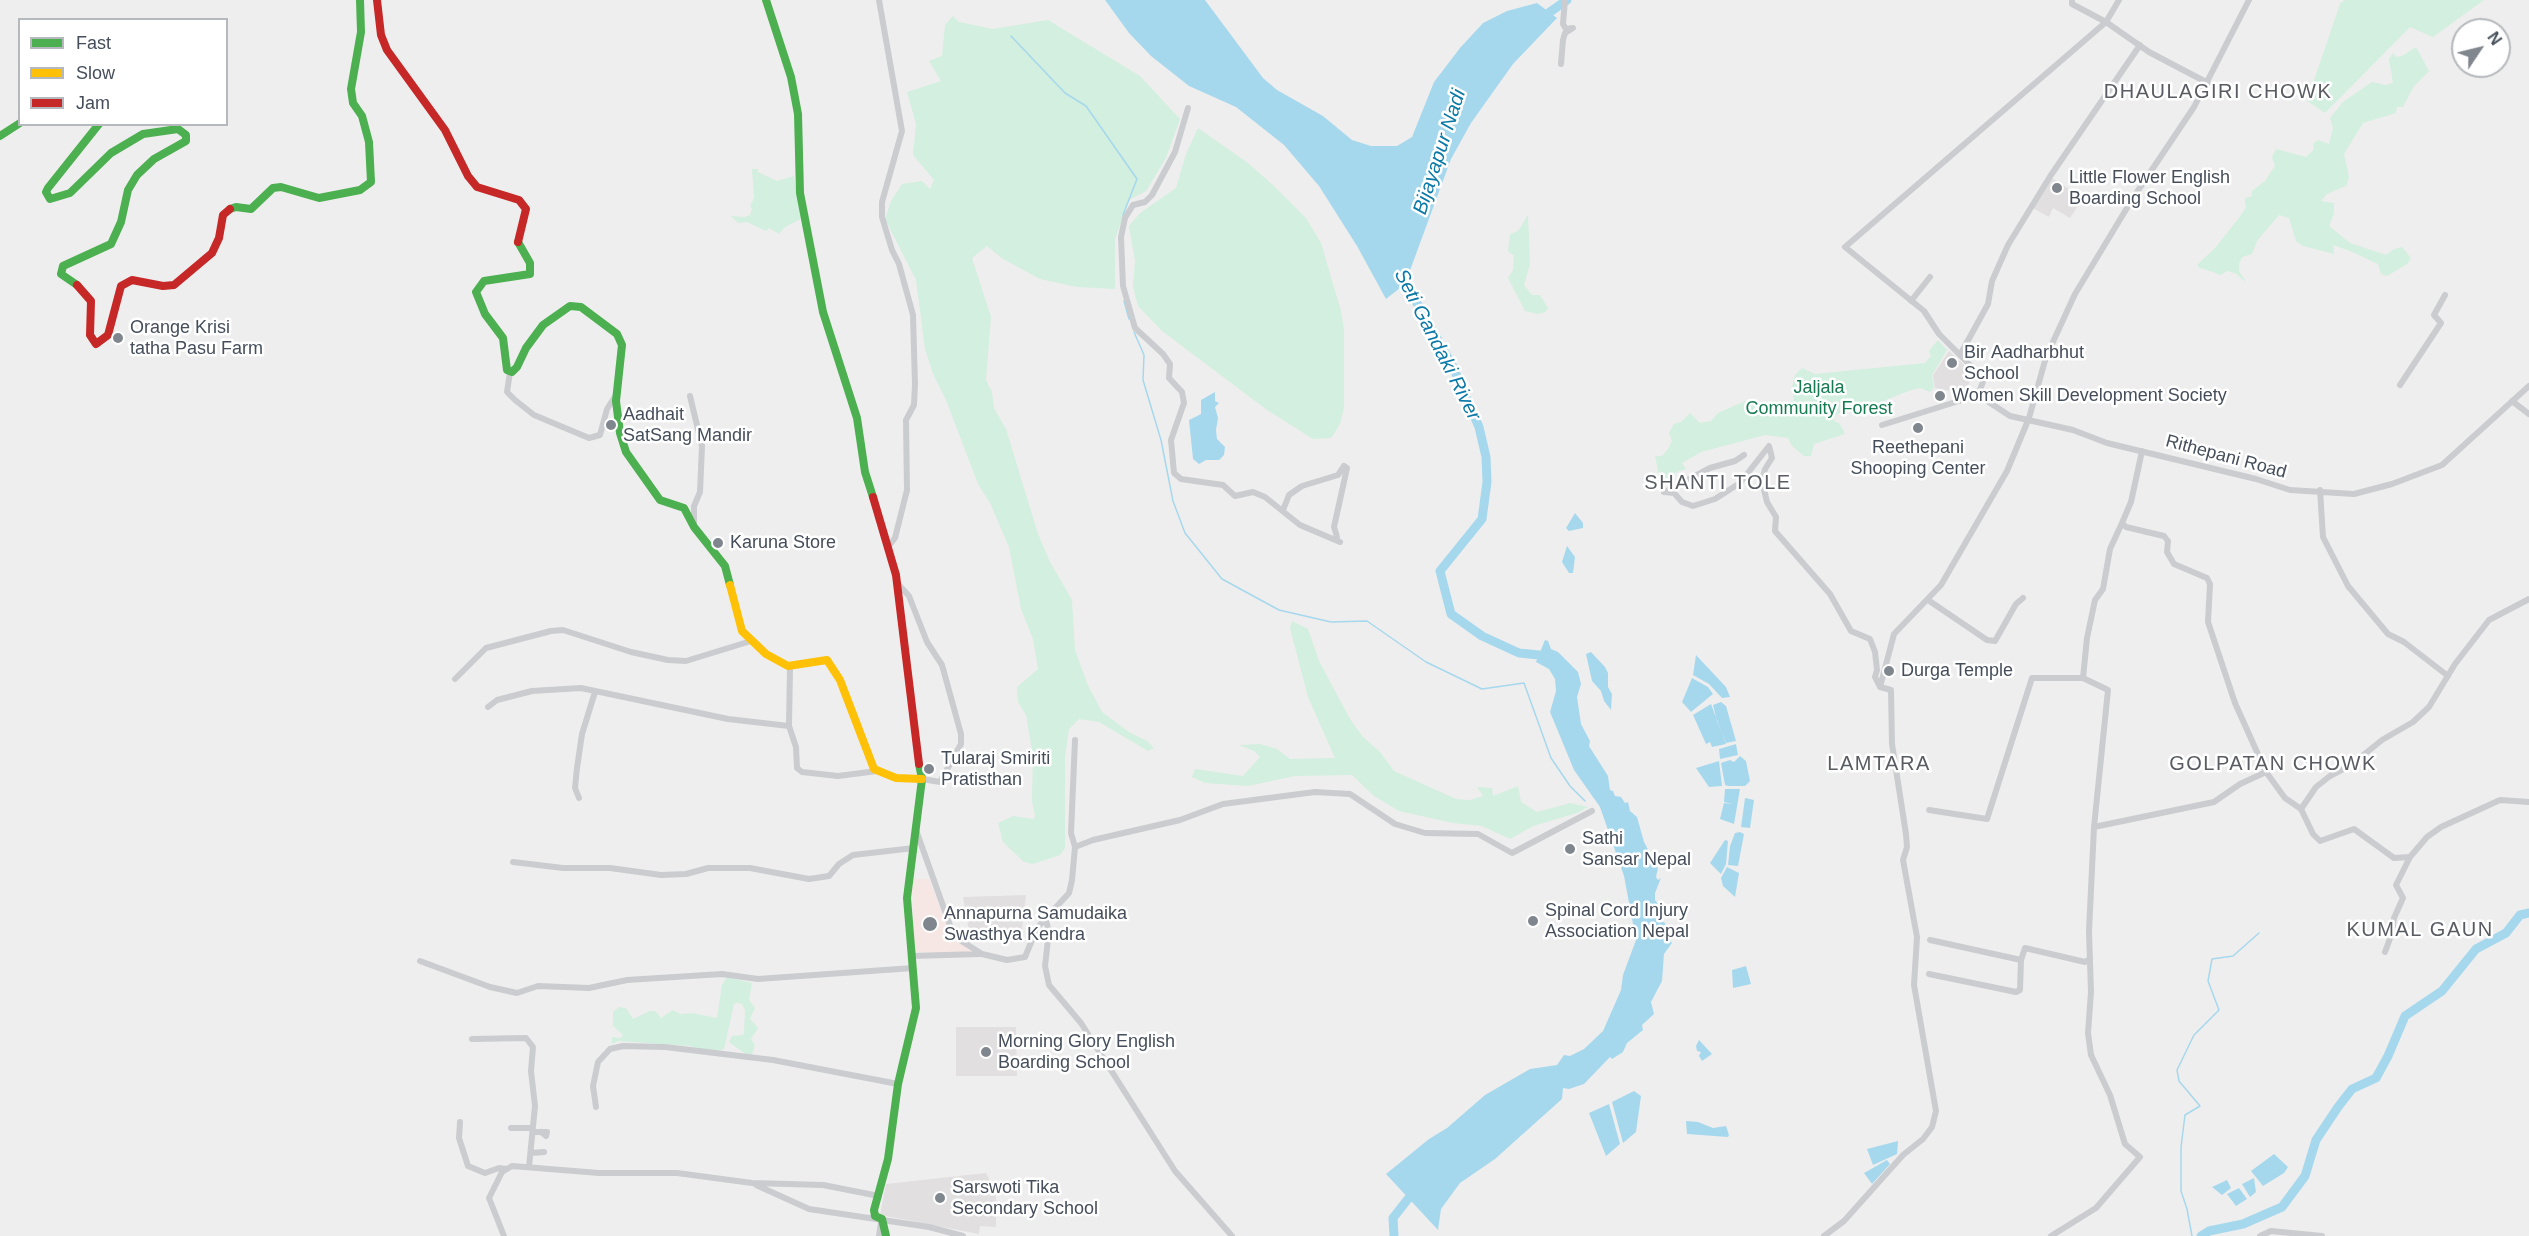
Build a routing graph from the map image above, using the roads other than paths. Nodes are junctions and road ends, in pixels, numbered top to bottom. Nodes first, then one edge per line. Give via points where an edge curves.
1 (360, 0) edge
2 (377, 0) edge
3 (766, 0) edge
4 (879, 0) edge
5 (1564, 0) edge
6 (2072, 0) edge
7 (2119, 0) edge
8 (2249, 0) edge
9 (2106, 22) junction
10 (2140, 45) junction
11 (1561, 64) dead end
12 (2208, 83) junction
13 (1188, 108) dead end
14 (18, 124) edge
15 (97, 126) edge
16 (0, 136) edge
17 (1930, 277) dead end
18 (2445, 295) dead end
19 (1911, 301) junction
20 (1960, 355) junction
21 (510, 372) junction
22 (2400, 385) dead end
23 (2529, 386) edge
24 (616, 395) junction
25 (1978, 395) junction
26 (690, 396) dead end
27 (2512, 401) junction
28 (2529, 414) edge
29 (2029, 418) junction
30 (1882, 425) dead end
31 (2142, 451) junction
32 (1744, 455) dead end
33 (2320, 490) junction
34 (1283, 510) junction
35 (2122, 523) junction
36 (694, 527) junction
37 (888, 547) junction
38 (898, 584) junction
39 (2023, 598) dead end
40 (2529, 599) edge
41 (1928, 600) junction
42 (751, 641) junction
43 (790, 667) junction
44 (2448, 676) junction
45 (2083, 678) junction
46 (455, 679) dead end
47 (1880, 687) junction
48 (595, 692) junction
49 (488, 707) dead end
50 (789, 726) junction
51 (1075, 740) dead end
52 (877, 771) junction
53 (2266, 772) junction
54 (922, 779) junction
55 (579, 798) dead end
56 (2529, 802) edge
57 (2301, 809) junction
58 (1929, 810) dead end
59 (1592, 811) dead end
60 (2094, 827) junction
61 (916, 830) junction
62 (1075, 847) junction
63 (914, 848) junction
64 (2410, 857) junction
65 (513, 862) dead end
66 (1045, 918) junction
67 (1930, 940) dead end
68 (2385, 952) dead end
69 (982, 954) junction
70 (912, 956) junction
71 (2090, 959) junction
72 (2021, 960) junction
73 (420, 961) dead end
74 (913, 968) junction
75 (1929, 974) dead end
76 (472, 1039) dead end
77 (898, 1084) junction
78 (596, 1107) dead end
79 (460, 1122) dead end
80 (511, 1128) dead end
81 (533, 1130) junction
82 (541, 1132) dead end
83 (544, 1152) dead end
84 (531, 1153) junction
85 (529, 1167) junction
86 (507, 1169) junction
87 (752, 1183) junction
88 (879, 1196) junction
89 (882, 1219) junction
90 (504, 1236) edge
91 (879, 1236) edge
92 (886, 1236) edge
93 (963, 1236) edge
94 (1232, 1236) edge
95 (1824, 1236) edge
96 (2051, 1236) edge
97 (2260, 1236) edge
98 (2322, 1236) edge

1 - 15 street via 361,32 351,89 369,142 371,182 360,190 319,198 273,188 257,206 226,211 212,253 174,285 132,280 120,286 108,335 96,344 90,335 91,301 61,274 63,266 111,244 128,190 137,175 154,159 186,141 186,135 178,129 143,134 111,153 70,193 50,199 48,188
2 - 21 street via 387,50 446,130 468,176 477,187 519,200 526,209 517,239 530,263 530,274 484,282 476,292 485,314 503,338
3 - 37 street via 791,77 798,114 800,194 823,312 857,418 865,472
4 - 37 street via 902,131 882,202 882,217 913,315 915,384 914,405 906,420 907,490 895,538
5 - 11 street via 1563,24 1566,29 1573,27 1563,40
6 - 9 street via 2072,4
7 - 9 street
8 - 12 street
9 - 10 street
9 - 19 street via 1845,247
10 - 12 street
10 - 20 street via 2051,174 2008,245 1992,281 1988,304
12 - 29 street via 2075,294 2046,357
13 - 34 street via 1174,152 1152,195 1145,202 1132,205 1125,218 1121,237 1123,286 1135,328 1170,364 1169,378 1182,392 1184,404 1172,440 1174,472 1181,479 1223,485 1236,496 1253,492
14 - 16 street
17 - 19 street
18 - 22 street via 2434,315 2441,323
19 - 20 street
20 - 25 street via 1984,379
21 - 24 street via 507,392 515,400 534,415 589,438 600,435 607,409
21 - 24 street via 543,325 560,310 575,305 620,338 621,369
23 - 27 street, Rithepani Road
24 - 36 street via 620,433 629,458 660,500 684,508
25 - 29 street, Rithepani Road via 2010,416
25 - 30 street
26 - 36 street via 702,446
27 - 28 street
27 - 33 street, Rithepani Road via 2442,465 2354,494
29 - 31 street, Rithepani Road
29 - 41 street via 2007,471 1950,571
31 - 33 street, Rithepani Road via 2290,490
31 - 35 street via 2131,502
32 - 47 street via 1664,492 1674,493 1693,506 1715,499 1740,483 1769,446 1772,458 1762,481 1776,517 1775,531 1830,594 1851,631 1870,639
33 - 44 street via 2323,537 2348,586 2388,634
34 - 34 street via 1288,495 1295,490 1329,479 1344,466 1347,468 1334,527 1337,540 1300,525
35 - 45 street via 2109,549 2103,589 2095,600
35 - 53 street via 2126,528 2164,536 2168,541 2167,552 2175,564 2207,578 2208,622 2235,703
36 - 42 street via 728,571 740,627
37 - 38 street
38 - 54 street
38 - 54 street via 909,596 927,642 942,664 961,734 961,744 940,782
39 - 41 street via 1995,641 1987,640
40 - 44 street via 2489,620
41 - 47 street via 1894,634
42 - 43 street
42 - 46 street via 686,661 631,652 563,630 551,631 486,648
43 - 50 street
43 - 52 street via 824,660 830,663
44 - 57 street via 2429,706 2413,722 2330,776 2316,787
45 - 58 street via 2032,678 1987,819
45 - 60 street via 2108,690
47 - 95 street via 1891,690 1892,744 1907,847 1903,860 1917,937 1914,985 1936,1111 1927,1135 1903,1155 1844,1221
48 - 49 street via 557,688 497,700
48 - 50 street via 728,719
48 - 55 street via 582,734 574,788
50 - 52 street via 797,768 802,772 838,776
51 - 62 street via 1071,833
52 - 54 street via 896,778
53 - 57 street via 2285,798
53 - 60 street via 2214,802
54 - 61 street
56 - 64 street via 2500,800 2486,805 2441,827
57 - 64 street via 2320,841 2354,829 2394,858
59 - 62 street via 1512,853 1478,834 1425,833 1395,824 1350,794 1315,792 1223,804 1180,820
60 - 71 street
61 - 63 street
61 - 69 street via 952,931
62 - 66 street via 1069,893
63 - 65 street via 853,855 829,876 809,879 750,868 708,868 661,875
63 - 70 street via 908,898
64 - 68 street via 2396,885 2403,898
66 - 69 street via 1025,957 1007,960
66 - 94 street via 1049,931 1045,966 1049,985 1081,1023 1175,1171
67 - 72 street
69 - 70 street
70 - 74 street
71 - 72 street via 2085,962 2025,948
71 - 96 street via 2091,1054 2110,1095 2125,1144 2140,1156 2096,1208
72 - 75 street via 2020,990 2016,992
73 - 74 street via 517,993 538,986 590,988 627,981 722,974 758,979
74 - 77 street via 916,1008
76 - 81 street via 526,1038 530,1042
77 - 78 street via 773,1060 623,1046 610,1049 598,1062 593,1086
77 - 88 street
79 - 86 street via 459,1138 468,1166 485,1173
80 - 81 street
81 - 82 street
81 - 84 street
83 - 84 street
84 - 85 street
85 - 86 street
85 - 87 street via 599,1173 676,1173
86 - 90 street via 489,1198
87 - 88 street via 823,1185
87 - 89 street via 809,1209
88 - 89 street via 874,1213
89 - 91 street
89 - 92 street
89 - 93 street
97 - 98 street via 2271,1231

